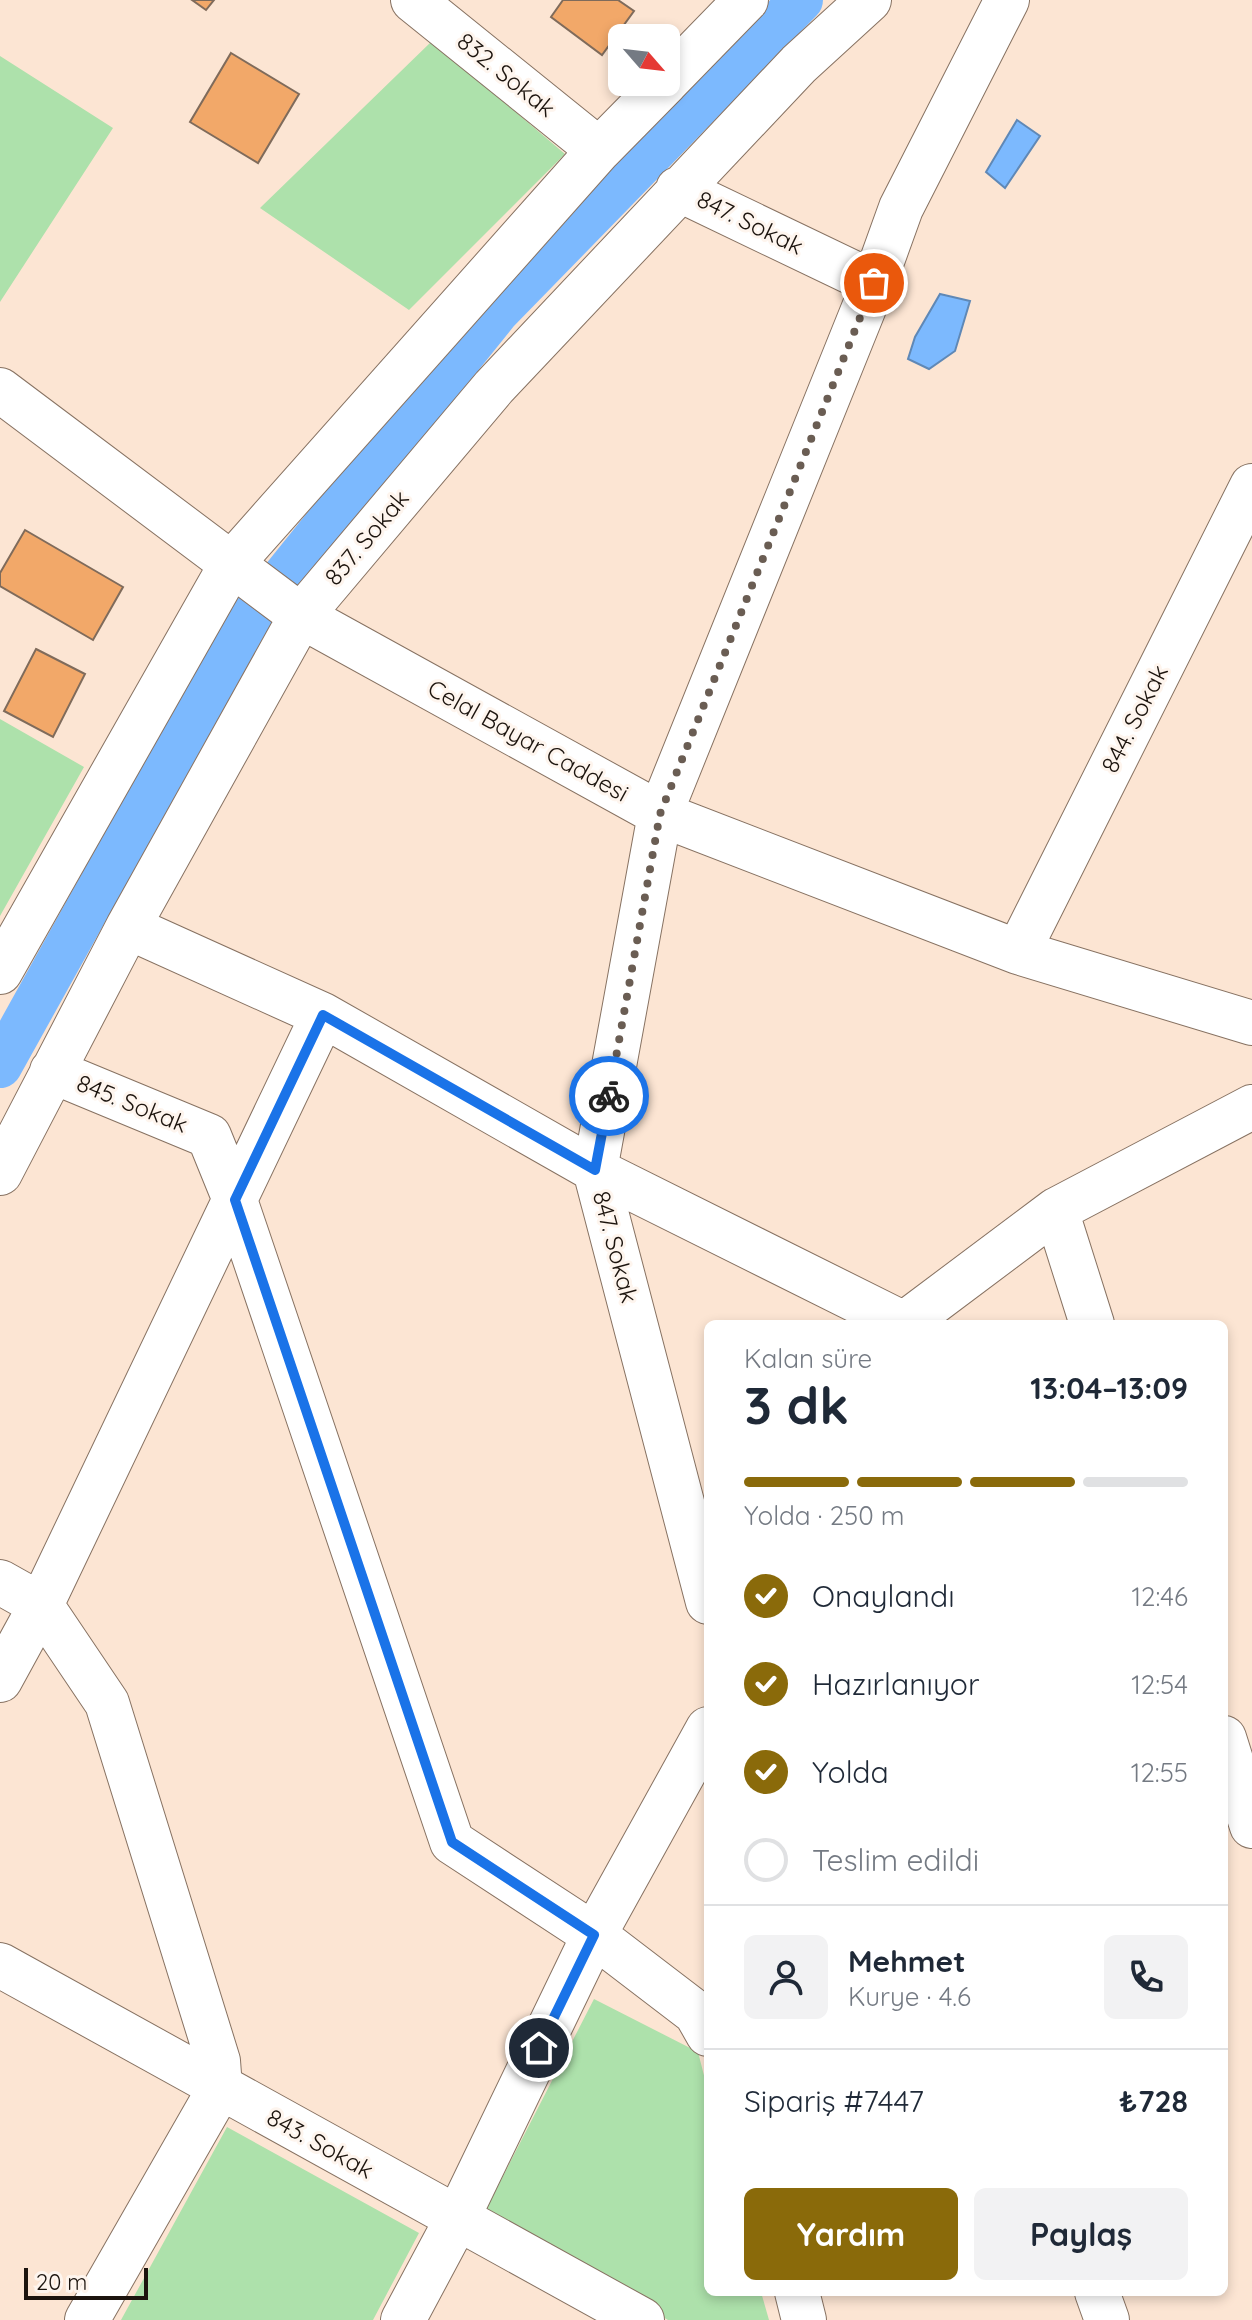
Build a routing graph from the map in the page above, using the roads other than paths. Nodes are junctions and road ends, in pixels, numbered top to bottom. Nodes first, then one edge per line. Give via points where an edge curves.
1 (413, 0) edge
2 (746, 0) edge
3 (869, 0) edge
4 (1007, 0) edge
5 (680, 68) edge
6 (652, 96) edge
7 (599, 150) junction
8 (678, 189) junction
9 (874, 283) junction
10 (0, 390) edge
11 (1252, 486) edge
12 (232, 563) junction
13 (301, 616) junction
14 (660, 814) junction
15 (128, 927) junction
16 (1018, 952) junction
17 (0, 972) edge
18 (323, 1015) junction
19 (1252, 1023) edge
20 (52, 1071) junction
21 (1252, 1107) edge
22 (595, 1170) junction
23 (0, 1173) edge
24 (235, 1200) junction
25 (1056, 1210) junction
26 (896, 1320) edge
27 (909, 1320) edge
28 (1091, 1320) edge
29 (0, 1582) edge
30 (704, 1587) edge
31 (41, 1605) junction
32 (0, 1680) edge
33 (704, 1736) edge
34 (1228, 1751) edge
35 (1252, 1826) edge
36 (594, 1935) junction
37 (0, 1965) edge
38 (704, 2027) edge
39 (220, 2088) junction
40 (457, 2219) junction
41 (798, 2296) edge
42 (1098, 2296) edge
43 (87, 2320) edge
44 (403, 2320) edge
45 (642, 2320) edge
46 (804, 2320) edge
47 (1107, 2320) edge

1 - 7 street, 832. Sokak
2 - 5 street
3 - 8 street, 837. Sokak
4 - 9 street via 901,208
6 - 7 street
7 - 12 street
8 - 9 street, 847. Sokak
8 - 13 street, 837. Sokak via 494,387
9 - 14 street, 847. Sokak
10 - 12 street, Celal Bayar Caddesi
11 - 16 street, 844. Sokak
12 - 13 street, Celal Bayar Caddesi
12 - 17 street
13 - 14 street, Celal Bayar Caddesi
13 - 15 street, 837. Sokak
14 - 16 street, Celal Bayar Caddesi
14 - 22 street, 847. Sokak
15 - 18 street
15 - 20 street, 837. Sokak
16 - 19 street, Celal Bayar Caddesi
18 - 22 street
18 - 24 street
20 - 23 street, 837. Sokak
20 - 24 street, 845. Sokak via 209,1136
21 - 25 street
22 - 26 street
22 - 30 street, 847. Sokak
24 - 31 street
24 - 36 street, 845. Sokak via 452,1842
25 - 27 street
25 - 28 street
29 - 31 street
31 - 32 street
31 - 39 street via 107,1703 218,2061
33 - 36 street
34 - 35 street
36 - 38 street, 845. Sokak via 696,2013
36 - 40 street
37 - 39 street, 843. Sokak
39 - 40 street, 843. Sokak
39 - 43 street
40 - 44 street
40 - 45 street, 843. Sokak
41 - 46 street
42 - 47 street

